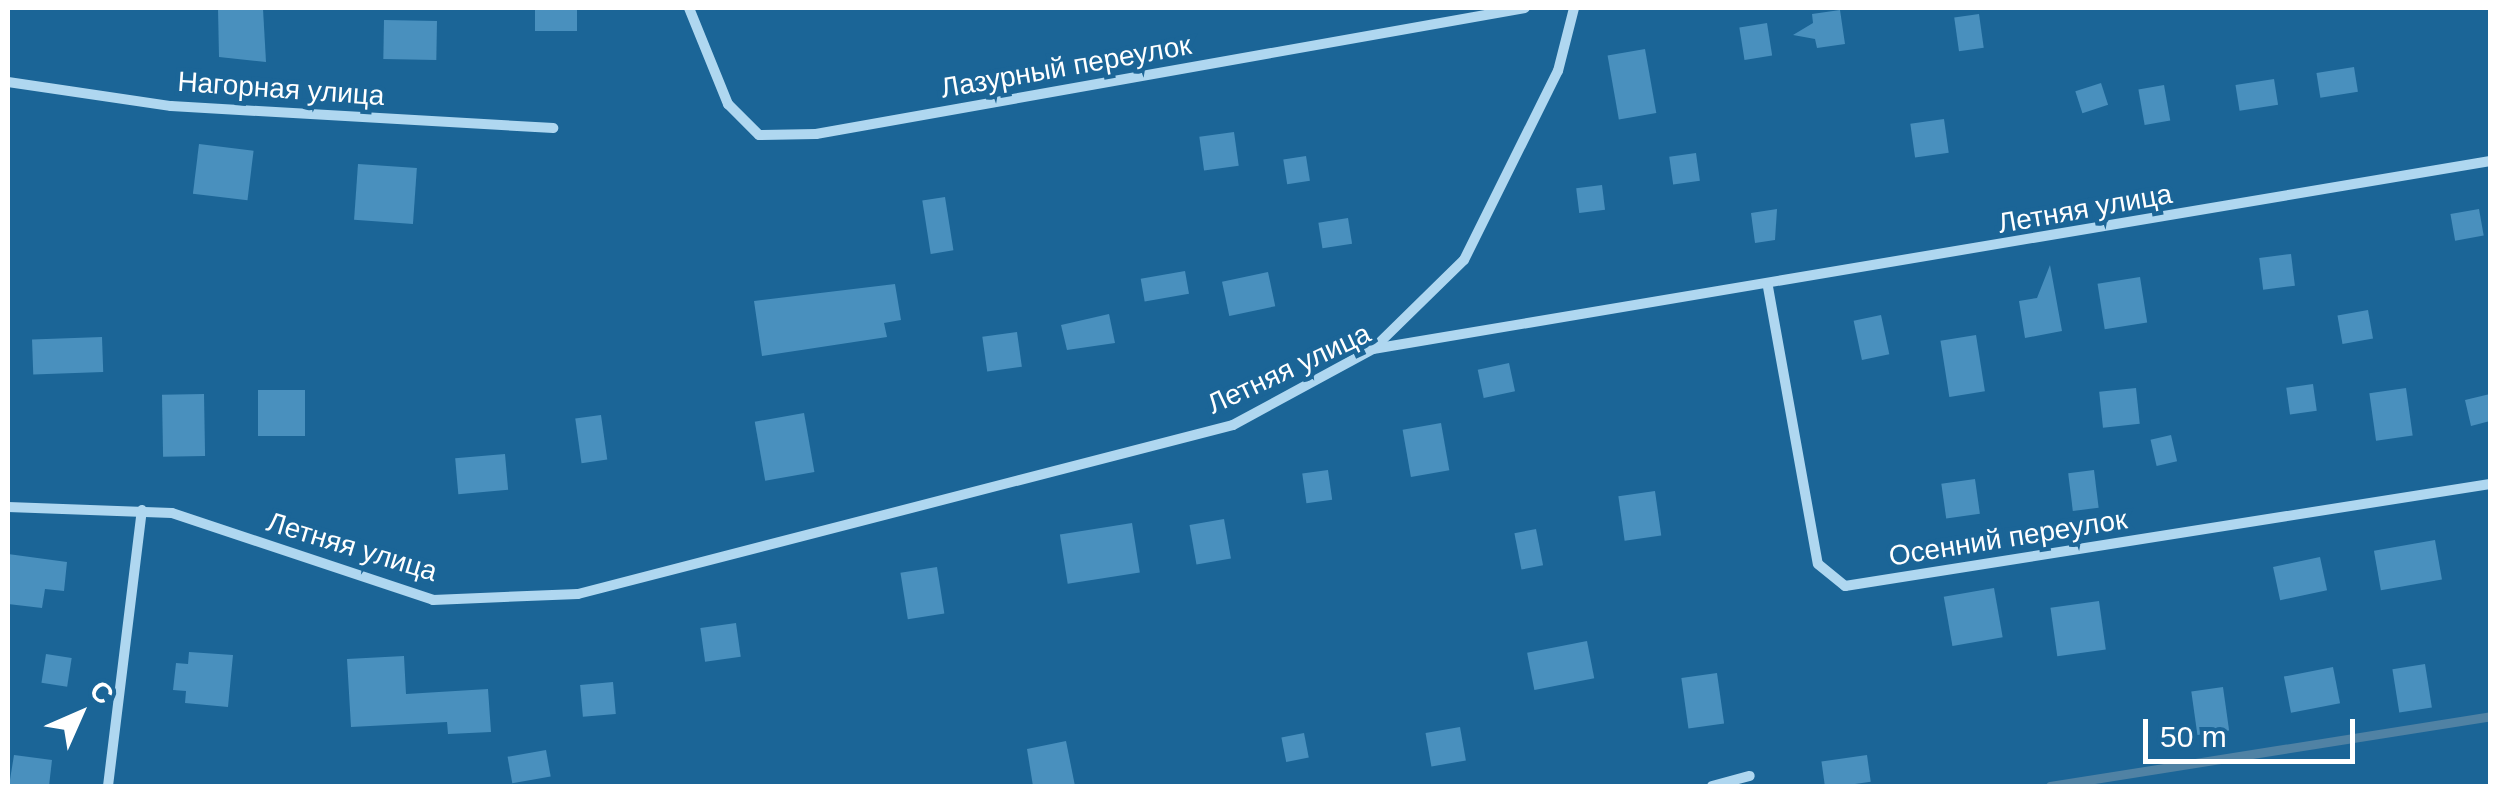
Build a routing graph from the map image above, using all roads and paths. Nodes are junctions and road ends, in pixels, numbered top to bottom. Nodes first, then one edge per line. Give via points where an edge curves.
1 (689, 8) edge
2 (1525, 8) edge
3 (1574, 8) edge
4 (8, 82) edge
5 (552, 128) dead end
6 (2490, 161) edge
7 (1768, 287) junction
8 (1373, 349) junction
9 (2490, 484) edge
10 (8, 507) edge
11 (142, 510) junction
12 (1750, 776) dead end
13 (108, 786) edge
14 (1712, 786) edge

1 - 2 street, Лазурный переулок via 728,104 758,135 816,134
3 - 8 street via 1558,71 1464,260
4 - 5 street, Нагорная улица via 171,106
6 - 7 street, Летняя улица
7 - 8 street, Летняя улица
7 - 9 street, Осенний переулок via 1818,564 1844,586
8 - 11 street, Летняя улица via 1233,425 578,594 433,600
10 - 11 street, Летняя улица
11 - 13 street
12 - 14 street

